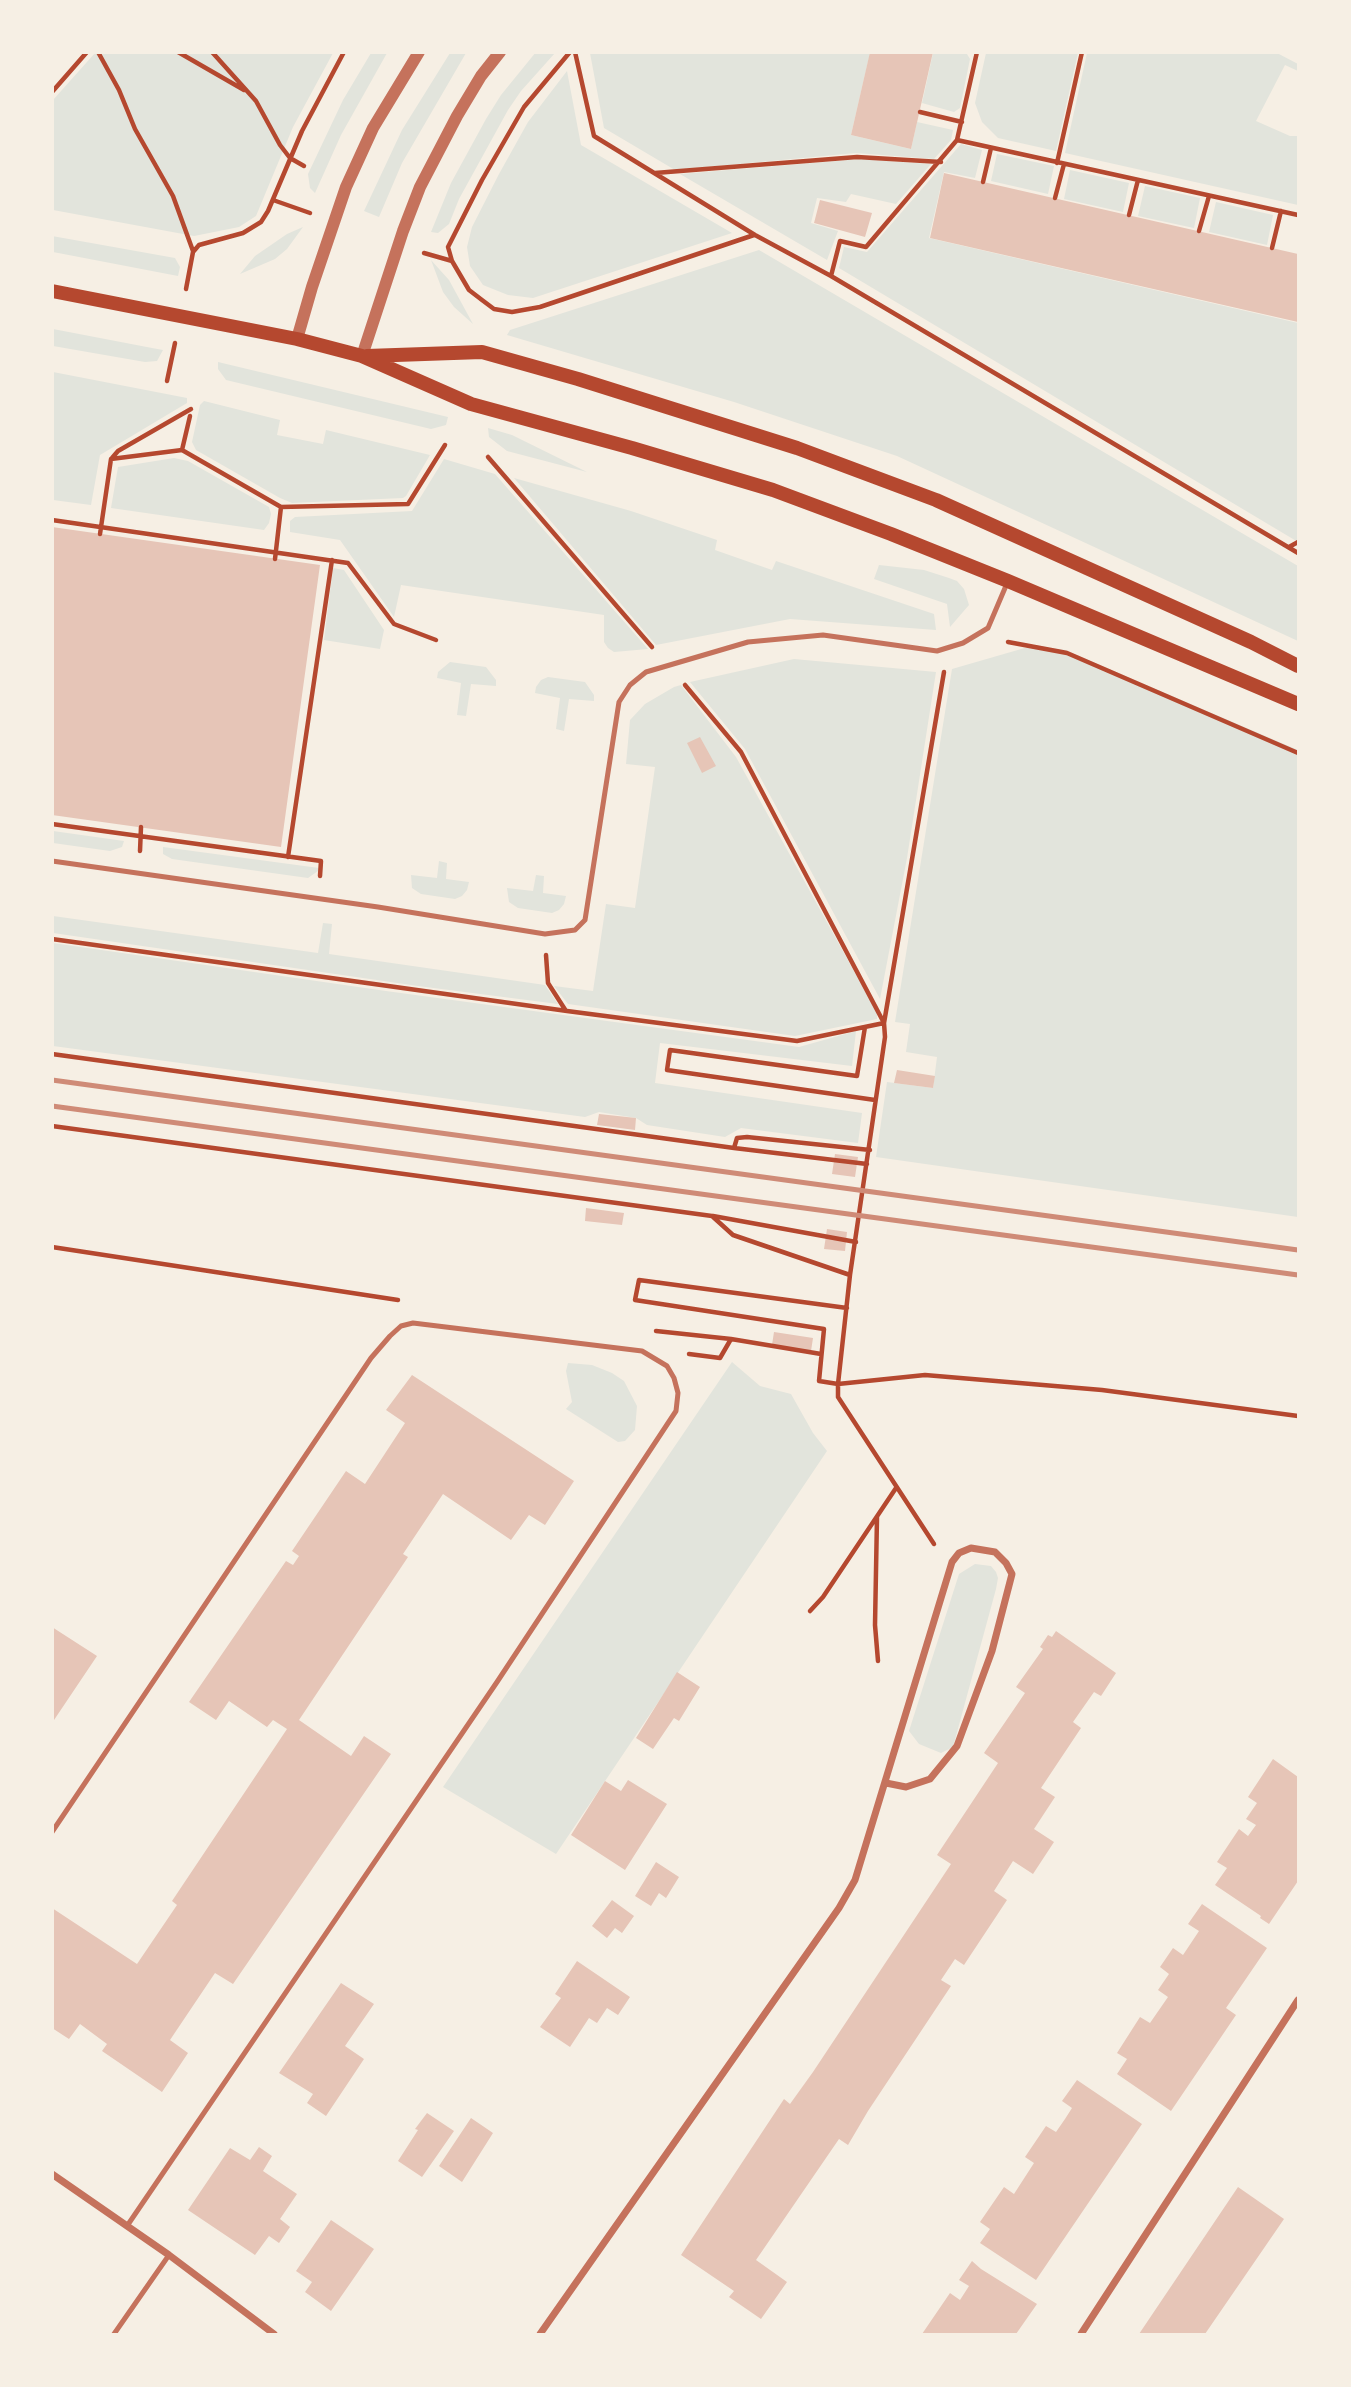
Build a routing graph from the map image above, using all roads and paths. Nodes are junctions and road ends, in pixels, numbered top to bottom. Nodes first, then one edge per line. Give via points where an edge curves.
1 (87, 52) edge
2 (98, 52) edge
3 (178, 52) edge
4 (212, 52) edge
5 (344, 52) edge
6 (419, 52) edge
7 (500, 52) edge
8 (573, 52) edge
9 (977, 52) edge
10 (1082, 52) edge
11 (52, 92) edge
12 (247, 92) junction
13 (920, 112) dead end
14 (962, 122) junction
15 (957, 140) junction
16 (991, 148) junction
17 (290, 158) junction
18 (941, 162) junction
19 (1057, 163) junction
20 (1064, 164) junction
21 (303, 166) dead end
22 (655, 173) junction
23 (1138, 180) junction
24 (983, 182) dead end
25 (1209, 196) junction
26 (1055, 198) dead end
27 (273, 200) junction
28 (1281, 211) junction
29 (312, 214) dead end
30 (1129, 215) dead end
31 (1298, 215) edge
32 (1199, 231) dead end
33 (755, 235) junction
34 (1272, 248) dead end
35 (193, 252) junction
36 (425, 253) dead end
37 (452, 261) junction
38 (831, 276) junction
39 (187, 281) dead end
40 (52, 291) edge
41 (298, 340) junction
42 (174, 349) dead end
43 (362, 356) junction
44 (167, 382) dead end
45 (191, 408) dead end
46 (190, 416) dead end
47 (445, 445) dead end
48 (182, 450) junction
49 (488, 457) dead end
50 (111, 459) junction
51 (281, 507) junction
52 (52, 520) edge
53 (100, 531) junction
54 (1298, 542) edge
55 (1289, 548) junction
56 (276, 551) junction
57 (1298, 553) edge
58 (275, 559) dead end
59 (332, 560) junction
60 (1008, 581) junction
61 (975, 635) junction
62 (436, 640) dead end
63 (948, 648) junction
64 (667, 664) junction
65 (1298, 666) edge
66 (1298, 704) edge
67 (1298, 753) edge
68 (52, 824) edge
69 (141, 827) dead end
70 (142, 837) junction
71 (288, 857) junction
72 (52, 861) edge
73 (321, 861) dead end
74 (545, 934) junction
75 (52, 939) edge
76 (567, 1011) junction
77 (884, 1023) junction
78 (865, 1027) junction
79 (52, 1054) edge
80 (875, 1100) junction
81 (52, 1126) edge
82 (734, 1148) junction
83 (870, 1150) junction
84 (867, 1164) junction
85 (712, 1216) junction
86 (856, 1242) junction
87 (850, 1276) junction
88 (847, 1308) junction
89 (731, 1339) dead end
90 (658, 1360) junction
91 (838, 1384) junction
92 (1298, 1416) edge
93 (896, 1488) junction
94 (877, 1516) junction
95 (950, 1568) junction
96 (810, 1611) dead end
97 (878, 1661) dead end
98 (886, 1783) junction
99 (52, 1832) edge
100 (1298, 2000) edge
101 (52, 2174) edge
102 (127, 2226) junction
103 (169, 2255) junction
104 (114, 2334) edge
105 (274, 2334) edge
106 (540, 2334) edge
107 (1081, 2334) edge

1 - 11 path
2 - 35 path via 173,196
3 - 12 path
4 - 12 path
5 - 17 path
6 - 41 street via 373,128 346,187
7 - 43 street via 468,97 420,187
8 - 22 path via 594,136
8 - 37 path via 524,107 448,247
9 - 14 path
10 - 19 path
12 - 17 path
13 - 14 path
14 - 15 path
15 - 16 path
15 - 18 path
16 - 19 path
16 - 24 path
17 - 21 path
17 - 27 path
18 - 22 path via 857,157
18 - 38 path via 866,247 840,241
19 - 20 path
20 - 23 path
20 - 26 path
22 - 33 path
23 - 25 path
23 - 30 path
25 - 28 path
25 - 32 path
27 - 29 path
27 - 35 path via 254,228 199,245
28 - 31 path
28 - 34 path
33 - 37 path via 540,307 512,312 494,309 469,290
33 - 38 path
35 - 39 path
36 - 37 path
38 - 55 path
40 - 41 main road
41 - 43 main road
42 - 44 path
43 - 60 main road via 471,404 773,490
43 - 65 main road via 482,352 784,444 936,500
45 - 50 path
46 - 48 path
47 - 51 path via 408,504
48 - 50 path
48 - 51 path
49 - 64 path
50 - 53 path
51 - 56 path
52 - 53 path
53 - 56 path
54 - 55 path
55 - 57 path
56 - 58 path
56 - 59 path
59 - 62 path via 348,563 394,624
59 - 71 path
60 - 61 lane via 988,628
60 - 66 main road
61 - 63 lane
61 - 67 path via 1067,653
63 - 64 lane via 937,651 823,635 748,642
63 - 77 path
64 - 74 lane via 646,671 619,702 585,920 575,930
64 - 77 path via 741,752
68 - 70 path
69 - 70 path
70 - 71 path
71 - 73 path
72 - 74 lane
74 - 76 path via 548,983
75 - 76 path
76 - 78 path via 797,1041
77 - 78 path
77 - 80 path
78 - 80 path via 857,1076 670,1050 667,1070
79 - 82 path
80 - 83 path
81 - 85 path
82 - 83 path via 737,1138 747,1137
82 - 84 path
83 - 84 path
84 - 86 path
85 - 86 path
85 - 87 path via 733,1235
86 - 87 path
87 - 88 path
88 - 91 path
88 - 91 path via 639,1280 635,1300 824,1329 819,1381
89 - 90 path via 720,1357 673,1353
90 - 99 lane via 642,1351 413,1323 401,1326 371,1358
90 - 102 lane via 674,1378 676,1411
91 - 92 path via 925,1375 1102,1390
91 - 93 path via 838,1397
93 - 94 path
93 - 95 path
94 - 96 path
94 - 97 path
95 - 98 street
95 - 98 street via 959,1553 971,1548 995,1552 1012,1574 957,1746 930,1779 906,1787
98 - 106 street via 855,1880 839,1908
100 - 107 street
101 - 102 street
102 - 103 street
103 - 104 lane
103 - 105 street

